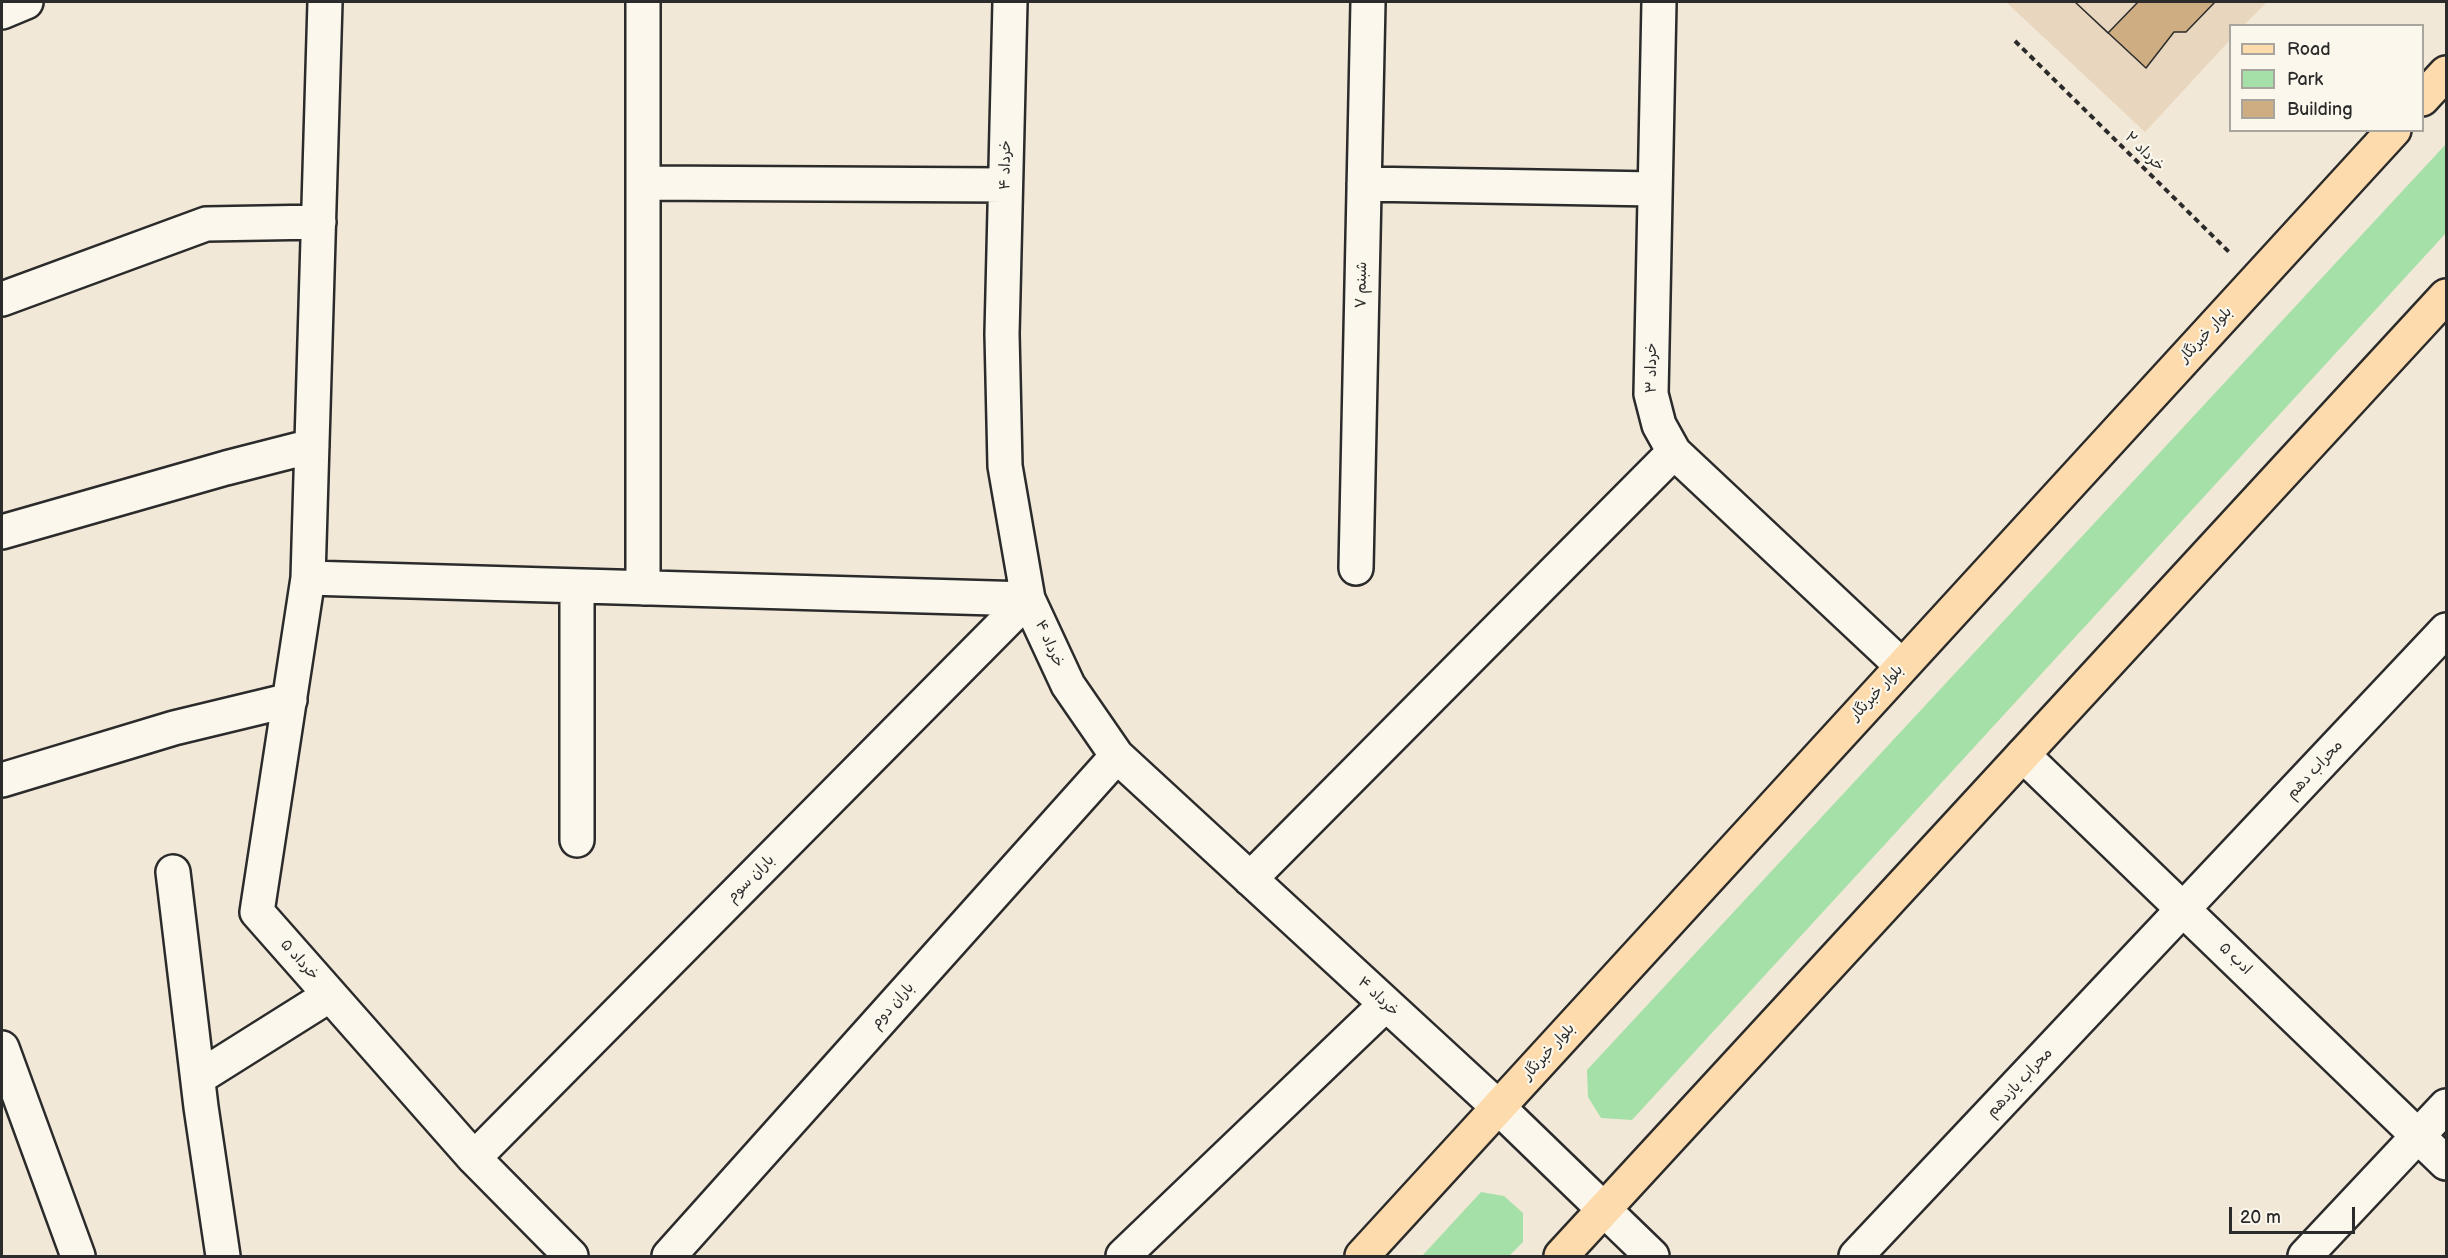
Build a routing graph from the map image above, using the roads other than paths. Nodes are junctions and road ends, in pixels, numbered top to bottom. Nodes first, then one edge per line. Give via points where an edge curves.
1 (26, 2) edge
2 (325, 2) edge
3 (644, 2) edge
4 (1010, 2) edge
5 (1368, 2) edge
6 (1659, 2) edge
7 (2, 12) edge
8 (2446, 73) edge
9 (2424, 97) edge
10 (2392, 132) edge
11 (643, 183) junction
12 (1364, 184) junction
13 (1005, 185) junction
14 (1655, 189) junction
15 (319, 222) junction
16 (2446, 296) edge
17 (2, 298) edge
18 (312, 446) junction
19 (1674, 452) junction
20 (2, 531) edge
21 (1356, 568) dead end
22 (308, 578) junction
23 (577, 586) junction
24 (643, 588) junction
25 (1028, 599) junction
26 (2446, 630) edge
27 (1902, 666) junction
28 (290, 700) junction
29 (2023, 755) junction
30 (1118, 756) junction
31 (2, 780) edge
32 (578, 840) dead end
33 (173, 872) dead end
34 (1250, 879) junction
35 (2184, 910) junction
36 (330, 995) junction
37 (1386, 1004) junction
38 (2, 1048) edge
39 (198, 1078) junction
40 (2446, 1106) edge
41 (1498, 1107) junction
42 (2419, 1137) junction
43 (474, 1158) junction
44 (2446, 1163) edge
45 (1603, 1211) junction
46 (78, 1257) edge
47 (223, 1257) edge
48 (571, 1257) edge
49 (669, 1257) edge
50 (1123, 1257) edge
51 (1362, 1257) edge
52 (1561, 1257) edge
53 (1652, 1257) edge
54 (1856, 1257) edge
55 (2305, 1257) edge

1 - 7 street
2 - 15 street, خرداد ۵
3 - 11 street
4 - 13 street, خرداد ۴
5 - 12 street, شبنم ۷
6 - 14 street, خرداد ۳
8 - 9 main road
10 - 27 main road, بلوار خبرنگار
11 - 13 street
11 - 24 street
12 - 14 street
12 - 21 street, شبنم ۷
13 - 25 street, خرداد ۴ via 1005,466
14 - 19 street, خرداد ۳ via 1650,394 1659,425
15 - 17 street via 206,224
15 - 18 street, خرداد ۵
16 - 29 main road
18 - 20 street
18 - 22 street, خرداد ۵
19 - 27 street, خرداد ۳
19 - 34 street
22 - 23 street
22 - 28 street, خرداد ۵
23 - 24 street
23 - 32 street
24 - 25 street
25 - 30 street, خرداد ۴ via 1068,685
25 - 43 street, باران سوم
26 - 35 street, محراب دهم
27 - 41 main road, بلوار خبرنگار
28 - 31 street via 174,728
28 - 36 street, خرداد ۵ via 256,912
29 - 35 street, ادب ۵
29 - 45 main road
30 - 34 street, خرداد ۴
30 - 49 street, باران دوم
33 - 39 street
34 - 37 street, خرداد ۴
35 - 42 street, ادب ۵
35 - 54 street, محراب یازدهم
36 - 39 street
36 - 43 street, خرداد ۵
37 - 41 street, خرداد ۴
37 - 50 street
38 - 46 street
39 - 47 street
40 - 42 street
41 - 45 street, خرداد ۴
41 - 51 main road, بلوار خبرنگار
42 - 44 street, ادب ۵
42 - 55 street
43 - 48 street, خرداد ۵
45 - 52 main road
45 - 53 street, خرداد ۴

